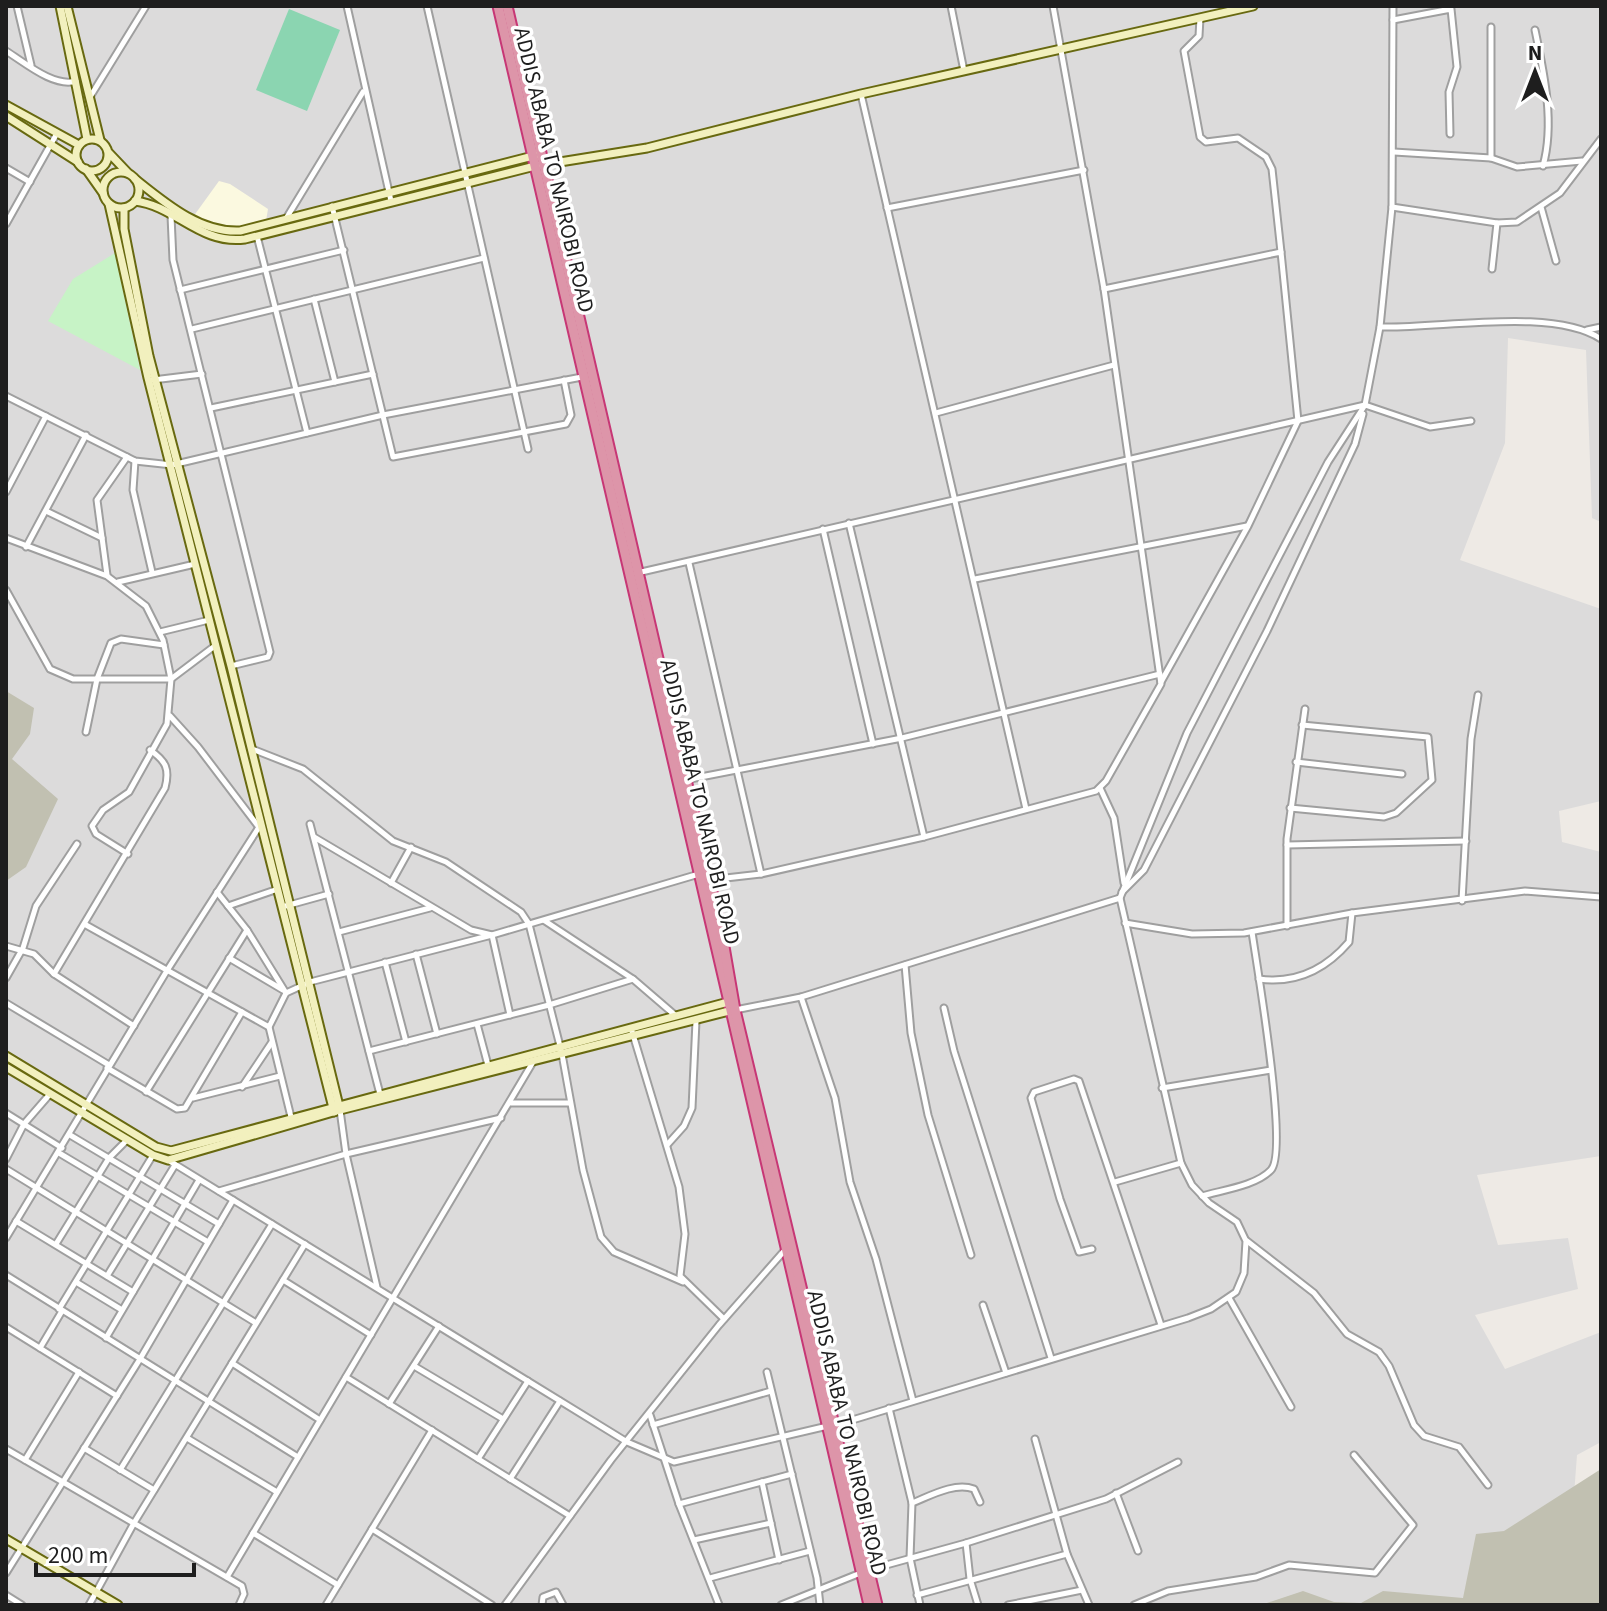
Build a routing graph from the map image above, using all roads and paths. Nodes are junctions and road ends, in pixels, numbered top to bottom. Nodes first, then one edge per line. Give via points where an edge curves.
1 (60, 6) edge
2 (67, 6) edge
3 (146, 6) edge
4 (347, 6) edge
5 (427, 6) edge
6 (498, 6) edge
7 (507, 6) edge
8 (951, 6) edge
9 (1053, 6) edge
10 (1253, 6) edge
11 (1393, 6) edge
12 (15, 7) edge
13 (1200, 18) junction
14 (1393, 20) junction
15 (1491, 27) dead end
16 (1535, 30) dead end
17 (1061, 50) junction
18 (6, 51) edge
19 (32, 66) junction
20 (964, 71) junction
21 (77, 81) junction
22 (363, 91) junction
23 (861, 94) junction
24 (90, 98) junction
25 (6, 105) edge
26 (6, 116) edge
27 (1450, 134) dead end
28 (56, 135) junction
29 (87, 139) junction
30 (1601, 139) edge
31 (100, 140) junction
32 (52, 144) junction
33 (79, 145) junction
34 (1394, 152) junction
35 (109, 153) junction
36 (1491, 158) junction
37 (539, 160) junction
38 (1583, 161) junction
39 (78, 162) junction
40 (1543, 166) junction
41 (6, 168) edge
42 (86, 169) junction
43 (1084, 170) junction
44 (463, 174) junction
45 (132, 177) junction
46 (30, 182) junction
47 (465, 184) junction
48 (388, 191) junction
49 (103, 193) junction
50 (135, 201) junction
51 (391, 201) junction
52 (109, 204) junction
53 (1392, 207) junction
54 (1541, 207) junction
55 (124, 208) junction
56 (887, 208) junction
57 (333, 210) junction
58 (9, 211) edge
59 (171, 216) junction
60 (287, 217) junction
61 (1497, 223) junction
62 (6, 224) edge
63 (251, 235) junction
64 (344, 250) junction
65 (1281, 252) junction
66 (484, 258) junction
67 (1556, 261) dead end
68 (265, 269) junction
69 (1492, 269) dead end
70 (354, 289) junction
71 (1104, 289) junction
72 (180, 290) junction
73 (314, 299) junction
74 (276, 308) junction
75 (1380, 327) junction
76 (1601, 327) edge
77 (192, 329) junction
78 (1587, 330) junction
79 (1601, 339) edge
80 (1114, 365) junction
81 (203, 374) junction
82 (373, 374) junction
83 (582, 377) junction
84 (152, 380) junction
85 (564, 380) junction
86 (335, 382) junction
87 (512, 389) junction
88 (296, 391) junction
89 (6, 396) edge
90 (1364, 407) junction
91 (211, 408) junction
92 (936, 413) junction
93 (383, 415) junction
94 (46, 416) junction
95 (1298, 421) junction
96 (1471, 421) dead end
97 (524, 432) junction
98 (307, 433) junction
99 (86, 435) junction
100 (528, 449) dead end
101 (222, 454) junction
102 (127, 457) junction
103 (1129, 458) junction
104 (135, 461) junction
105 (176, 464) junction
106 (6, 492) edge
107 (957, 500) junction
108 (46, 511) junction
109 (849, 523) junction
110 (1248, 526) junction
111 (823, 529) junction
112 (6, 538) edge
113 (102, 538) junction
114 (1142, 546) junction
115 (26, 547) junction
116 (689, 563) junction
117 (195, 564) junction
118 (152, 572) junction
119 (633, 574) junction
120 (107, 576) junction
121 (975, 579) junction
122 (117, 583) junction
123 (6, 590) edge
124 (210, 620) junction
125 (160, 632) junction
126 (217, 644) junction
127 (164, 645) junction
128 (231, 666) junction
129 (1160, 674) junction
130 (97, 679) junction
131 (171, 679) junction
132 (1161, 684) junction
133 (1478, 695) dead end
134 (1305, 709) dead end
135 (1006, 712) junction
136 (169, 716) junction
137 (1302, 725) junction
138 (86, 732) dead end
139 (902, 738) junction
140 (873, 744) junction
141 (252, 749) junction
142 (150, 750) junction
143 (1296, 762) junction
144 (738, 770) junction
145 (1402, 774) dead end
146 (681, 781) junction
147 (1100, 788) junction
148 (1290, 808) junction
149 (1026, 809) junction
150 (310, 824) dead end
151 (260, 825) junction
152 (314, 837) junction
153 (924, 837) junction
154 (1466, 841) junction
155 (77, 844) dead end
156 (1287, 845) junction
157 (411, 847) junction
158 (128, 854) junction
159 (698, 873) junction
160 (761, 874) junction
161 (710, 881) junction
162 (391, 883) junction
163 (1124, 884) junction
164 (278, 889) junction
165 (217, 892) junction
166 (329, 894) junction
167 (1120, 895) junction
168 (1601, 897) edge
169 (1462, 901) junction
170 (228, 906) junction
171 (286, 906) junction
172 (432, 908) junction
173 (1352, 913) junction
174 (544, 921) junction
175 (1125, 923) junction
176 (529, 924) junction
177 (86, 925) junction
178 (1287, 926) junction
179 (247, 930) junction
180 (339, 932) junction
181 (1252, 932) junction
182 (492, 935) junction
183 (6, 946) edge
184 (23, 948) junction
185 (416, 954) junction
186 (229, 958) junction
187 (385, 962) junction
188 (905, 965) junction
189 (168, 969) junction
190 (349, 971) junction
191 (54, 974) junction
192 (6, 978) edge
193 (633, 979) junction
194 (1259, 979) junction
195 (306, 984) junction
196 (285, 992) junction
197 (209, 993) junction
198 (801, 997) junction
199 (6, 1003) edge
200 (549, 1005) junction
201 (732, 1006) junction
202 (944, 1008) dead end
203 (242, 1012) junction
204 (510, 1015) junction
205 (676, 1016) junction
206 (696, 1021) junction
207 (477, 1024) junction
208 (134, 1026) junction
209 (269, 1027) junction
210 (632, 1032) junction
211 (437, 1034) junction
212 (272, 1042) junction
213 (406, 1042) junction
214 (369, 1051) junction
215 (561, 1051) junction
216 (6, 1056) edge
217 (534, 1061) junction
218 (6, 1067) edge
219 (108, 1067) junction
220 (489, 1070) junction
221 (1271, 1070) junction
222 (280, 1076) junction
223 (242, 1088) junction
224 (1162, 1088) junction
225 (146, 1092) junction
226 (50, 1094) junction
227 (380, 1097) junction
228 (192, 1099) junction
229 (510, 1103) junction
230 (570, 1103) junction
231 (87, 1104) junction
232 (336, 1108) junction
233 (82, 1112) junction
234 (6, 1113) edge
235 (291, 1117) junction
236 (501, 1118) junction
237 (24, 1124) junction
238 (70, 1135) junction
239 (127, 1140) junction
240 (666, 1146) junction
241 (61, 1151) junction
242 (346, 1154) junction
243 (153, 1155) junction
244 (109, 1158) junction
245 (6, 1159) edge
246 (171, 1163) junction
247 (1181, 1163) junction
248 (6, 1169) edge
249 (98, 1176) junction
250 (141, 1176) junction
251 (199, 1180) junction
252 (1115, 1182) junction
253 (37, 1188) junction
254 (161, 1189) junction
255 (218, 1191) junction
256 (129, 1195) junction
257 (1202, 1196) junction
258 (233, 1200) junction
259 (185, 1203) junction
260 (150, 1207) junction
261 (76, 1211) junction
262 (16, 1221) junction
263 (174, 1222) junction
264 (219, 1224) junction
265 (272, 1224) junction
266 (108, 1230) junction
267 (6, 1238) edge
268 (1246, 1241) junction
269 (128, 1242) junction
270 (208, 1242) junction
271 (56, 1244) junction
272 (305, 1244) junction
273 (1092, 1249) dead end
274 (785, 1250) junction
275 (971, 1255) dead end
276 (153, 1258) junction
277 (87, 1264) junction
278 (6, 1275) edge
279 (107, 1276) junction
280 (186, 1280) junction
281 (283, 1280) junction
282 (76, 1282) junction
283 (683, 1282) junction
284 (377, 1288) junction
285 (133, 1292) junction
286 (1229, 1298) junction
287 (395, 1299) junction
288 (222, 1302) junction
289 (983, 1305) dead end
290 (61, 1310) junction
291 (122, 1310) junction
292 (724, 1319) junction
293 (256, 1323) junction
294 (1161, 1325) junction
295 (439, 1326) junction
296 (6, 1327) edge
297 (371, 1335) junction
298 (106, 1338) junction
299 (40, 1348) junction
300 (1051, 1358) junction
301 (140, 1359) junction
302 (232, 1363) junction
303 (414, 1366) junction
304 (79, 1372) junction
305 (767, 1372) dead end
306 (1006, 1373) junction
307 (346, 1377) junction
308 (175, 1380) junction
309 (528, 1381) junction
310 (771, 1391) junction
311 (117, 1396) junction
312 (209, 1401) junction
313 (560, 1401) junction
314 (913, 1401) junction
315 (389, 1404) junction
316 (1291, 1407) dead end
317 (889, 1408) junction
318 (650, 1414) junction
319 (503, 1419) junction
320 (320, 1420) junction
321 (653, 1425) junction
322 (831, 1426) junction
323 (432, 1430) junction
324 (783, 1437) junction
325 (187, 1438) junction
326 (1035, 1439) dead end
327 (627, 1442) junction
328 (84, 1448) junction
329 (6, 1449) edge
330 (1354, 1455) dead end
331 (298, 1457) junction
332 (478, 1459) junction
333 (25, 1460) junction
334 (663, 1460) junction
335 (1178, 1462) dead end
336 (120, 1470) junction
337 (792, 1474) junction
338 (510, 1479) junction
339 (61, 1481) junction
340 (762, 1482) junction
341 (1488, 1485) dead end
342 (154, 1490) junction
343 (277, 1492) junction
344 (1116, 1493) junction
345 (980, 1502) dead end
346 (912, 1503) junction
347 (679, 1504) junction
348 (1056, 1513) junction
349 (570, 1516) junction
350 (134, 1523) junction
351 (771, 1523) junction
352 (372, 1529) junction
353 (253, 1533) junction
354 (6, 1539) edge
355 (694, 1540) junction
356 (966, 1543) junction
357 (21, 1548) junction
358 (810, 1551) junction
359 (1138, 1551) dead end
360 (1067, 1554) junction
361 (910, 1558) junction
362 (779, 1560) junction
363 (865, 1572) junction
364 (6, 1573) edge
365 (227, 1577) junction
366 (710, 1578) junction
367 (970, 1579) junction
368 (338, 1585) junction
369 (1082, 1590) junction
370 (97, 1591) junction
371 (817, 1591) junction
372 (6, 1595) edge
373 (917, 1595) junction
374 (22, 1605) edge
375 (89, 1605) edge
376 (118, 1605) edge
377 (239, 1605) edge
378 (326, 1605) edge
379 (492, 1605) edge
380 (505, 1605) edge
381 (542, 1605) edge
382 (563, 1605) edge
383 (719, 1605) edge
384 (781, 1605) edge
385 (820, 1605) edge
386 (869, 1605) edge
387 (877, 1605) edge
388 (920, 1605) edge
389 (978, 1605) edge
390 (1008, 1605) edge
391 (1089, 1605) edge
392 (1134, 1605) edge

1 - 21 main road
2 - 24 main road
3 - 24 street
4 - 22 street
5 - 44 street
6 - 37 highway, ADDIS ABABA TO NAIROBI ROAD
7 - 37 highway, ADDIS ABABA TO NAIROBI ROAD
8 - 20 street
9 - 17 street
10 - 13 main road
11 - 14 street
12 - 19 street
13 - 17 main road
13 - 65 street via 1199,36 1184,51 1200,137 1206,142 1238,138 1266,157 1272,169
14 - 27 street via 1451,9 1457,67 1449,92
14 - 34 street
15 - 36 street
16 - 40 street via 1548,128
17 - 20 main road
17 - 43 street
18 - 19 street
19 - 21 street via 61,82
20 - 23 main road
21 - 29 main road
22 - 48 street
22 - 60 street
23 - 37 main road via 647,148
23 - 56 street
24 - 31 main road
25 - 28 main road
26 - 32 main road
28 - 32 street
28 - 33 main road
29 - 31 main road
29 - 33 main road
30 - 38 street
31 - 35 main road
32 - 39 main road
32 - 46 street
33 - 39 main road
34 - 36 street
34 - 53 street
35 - 42 main road via 104,166
35 - 45 main road
36 - 40 street via 1508,166
37 - 44 main road
37 - 47 main road
37 - 83 highway, ADDIS ABABA TO NAIROBI ROAD
37 - 119 highway, ADDIS ABABA TO NAIROBI ROAD
38 - 40 street
38 - 54 street via 1573,179
39 - 42 main road
41 - 46 street
42 - 49 main road
43 - 56 street
43 - 71 street
44 - 47 street
44 - 48 main road
45 - 49 main road via 110,176
45 - 50 main road via 139,191
45 - 63 main road via 206,226
46 - 58 street
47 - 51 main road
47 - 66 street
48 - 51 street
48 - 57 main road
49 - 52 main road
50 - 55 main road
50 - 59 main road
51 - 57 main road
52 - 55 main road
52 - 84 main road
53 - 61 street
53 - 75 street
54 - 61 street via 1517,222
54 - 67 street
55 - 84 main road
56 - 92 street
57 - 60 main road
57 - 63 main road
57 - 64 street
58 - 62 street
59 - 63 main road via 212,237
59 - 72 street via 170,245
60 - 63 main road
61 - 69 street
63 - 68 street
64 - 68 street
64 - 70 street
65 - 71 street
65 - 95 street
66 - 70 street
66 - 87 street
68 - 72 street
68 - 74 street
70 - 73 street
70 - 82 street
71 - 80 street
72 - 77 street
73 - 74 street
73 - 86 street
74 - 77 street
74 - 88 street
75 - 78 street via 1534,321
75 - 90 street
76 - 78 street
77 - 81 street
78 - 79 street
80 - 92 street
80 - 103 street
81 - 84 street
81 - 91 street
82 - 86 street
82 - 93 street
83 - 85 street
83 - 119 highway, ADDIS ABABA TO NAIROBI ROAD
84 - 105 main road
85 - 87 street
85 - 97 street via 570,421
86 - 88 street
87 - 93 street
87 - 97 street
88 - 91 street
88 - 98 street
89 - 94 street
90 - 95 street
90 - 96 street via 1430,427
90 - 163 street via 1328,462 1187,733
90 - 167 street via 1355,444 1267,631 1144,870
91 - 101 street
92 - 107 street
93 - 97 street via 390,453 397,458
93 - 98 street
94 - 99 street
94 - 106 street
95 - 103 street
95 - 110 street
97 - 100 street
98 - 101 street
99 - 102 street
99 - 108 street
101 - 105 street
101 - 128 street via 270,652 268,657
102 - 104 street
102 - 113 street via 97,500
103 - 107 street
103 - 114 street
104 - 105 street
104 - 118 street via 133,490
105 - 117 main road
105 - 128 main road
107 - 109 street
107 - 121 street
108 - 113 street
108 - 115 street
109 - 111 street
109 - 139 street
110 - 114 street
110 - 132 street
111 - 116 street
111 - 140 street
112 - 115 street
113 - 120 street
114 - 121 street
114 - 129 street
115 - 120 street
116 - 119 street
116 - 144 street
117 - 118 street
117 - 124 main road
118 - 122 street
119 - 146 highway, ADDIS ABABA TO NAIROBI ROAD
120 - 122 street
121 - 135 street
122 - 125 street via 146,606
123 - 130 street via 50,669 73,679
124 - 125 street
124 - 126 main road
125 - 127 street
126 - 131 street
126 - 151 main road
127 - 130 street via 116,639
127 - 131 street
128 - 141 main road
129 - 132 street
129 - 135 street
130 - 131 street
130 - 138 street
131 - 136 street
132 - 147 street
133 - 154 street
134 - 137 street
135 - 139 street
135 - 149 street
136 - 142 street
136 - 151 street
137 - 143 street
137 - 148 street via 1428,737 1432,780 1389,816
139 - 140 street
139 - 153 street
140 - 144 street
141 - 157 street via 303,769 393,841
141 - 171 main road
142 - 158 street via 168,768 167,779
142 - 158 street via 129,792 103,810 92,826
143 - 145 street
143 - 148 street
144 - 146 street
144 - 160 street
146 - 159 highway, ADDIS ABABA TO NAIROBI ROAD
146 - 161 highway, ADDIS ABABA TO NAIROBI ROAD
147 - 149 street
147 - 163 street via 1114,818
148 - 156 street
149 - 153 street
150 - 152 street
151 - 164 main road
151 - 165 street
152 - 162 street
152 - 166 street
153 - 160 street
154 - 156 street
154 - 169 street
155 - 184 street via 36,906
156 - 178 street
157 - 162 street
157 - 176 street via 511,902
158 - 177 street
159 - 161 street
159 - 174 street
159 - 201 highway, ADDIS ABABA TO NAIROBI ROAD
160 - 161 street
161 - 201 highway, ADDIS ABABA TO NAIROBI ROAD
162 - 172 street
163 - 167 street
164 - 170 street
164 - 171 main road
165 - 170 street
165 - 189 street
166 - 171 street
166 - 180 street
167 - 175 street
167 - 188 street
168 - 169 street via 1525,891
169 - 173 street
170 - 179 street
171 - 195 main road
172 - 180 street
172 - 182 street via 471,930
173 - 178 street
173 - 194 street via 1349,942 1331,959 1303,977
174 - 176 street
174 - 193 street
175 - 181 street via 1192,934
175 - 224 street
176 - 182 street
176 - 200 street
177 - 189 street
177 - 191 street
178 - 181 street
179 - 186 street
179 - 196 street
180 - 190 street
181 - 194 street
182 - 185 street
182 - 204 street
183 - 184 street
184 - 191 street
184 - 192 street
185 - 187 street
185 - 211 street
186 - 196 street
186 - 197 street
187 - 190 street
187 - 213 street
188 - 198 street
188 - 275 street via 911,1033 928,1115
189 - 197 street
189 - 208 street
190 - 195 street
190 - 214 street
191 - 208 street
193 - 200 street
193 - 205 street
194 - 221 street
195 - 196 street
195 - 232 main road
196 - 209 street
197 - 203 street
197 - 225 street
198 - 201 street
198 - 314 street via 835,1098 847,1170
199 - 219 street
200 - 204 street
200 - 215 street
201 - 205 main road
201 - 206 main road
201 - 274 highway, ADDIS ABABA TO NAIROBI ROAD
201 - 322 highway, ADDIS ABABA TO NAIROBI ROAD
202 - 300 street
203 - 209 street
203 - 228 street
204 - 207 street
205 - 210 main road
206 - 210 main road
206 - 240 street via 692,1108
207 - 211 street
207 - 220 street
208 - 219 street
209 - 212 street
210 - 215 main road
210 - 240 street
211 - 213 street
212 - 222 street
212 - 223 street
213 - 214 street
214 - 227 street
215 - 217 main road
215 - 220 main road
215 - 230 street
216 - 231 main road
217 - 220 main road
217 - 229 street
218 - 226 main road
219 - 225 street
219 - 231 street
220 - 227 main road
221 - 224 street
221 - 257 street via 1277,1131 1272,1169 1250,1182
222 - 223 street
222 - 235 street
223 - 228 street
224 - 247 street
225 - 228 street via 177,1109
226 - 233 main road
226 - 237 street
227 - 232 main road
229 - 230 street
229 - 236 street
230 - 283 street via 606,1247
231 - 233 street
231 - 235 main road via 171,1151
232 - 235 main road
232 - 242 street
232 - 246 main road
233 - 238 street
233 - 239 main road
234 - 237 street
236 - 242 street
236 - 287 street
237 - 241 street
237 - 245 street
238 - 241 street
238 - 244 street
239 - 243 main road
239 - 244 street
240 - 283 street via 685,1224 679,1269
241 - 249 street
241 - 253 street
242 - 255 street
242 - 284 street
243 - 246 main road
243 - 250 street
244 - 249 street
244 - 250 street
246 - 251 street
246 - 254 street
247 - 252 street
247 - 257 street
248 - 253 street
249 - 256 street
249 - 261 street
250 - 254 street
250 - 256 street
251 - 255 street
251 - 259 street
252 - 273 street via 1077,1079 1031,1094 1079,1252
252 - 294 street
253 - 261 street
253 - 262 street
254 - 259 street
254 - 260 street
255 - 258 street
256 - 260 street
256 - 266 street
257 - 268 street via 1237,1222
258 - 264 street
258 - 265 street
259 - 263 street
259 - 264 street
260 - 263 street
260 - 269 street
261 - 266 street
261 - 271 street
262 - 267 street
262 - 271 street
263 - 270 street
263 - 276 street
264 - 270 street
265 - 272 street
265 - 288 street
266 - 269 street
266 - 277 street
268 - 286 street via 1241,1284
268 - 341 street via 1314,1293 1347,1334 1379,1352 1414,1425 1424,1436 1459,1447
269 - 276 street
269 - 279 street
270 - 280 street
271 - 277 street
272 - 281 street
272 - 284 street
274 - 292 street
274 - 322 highway, ADDIS ABABA TO NAIROBI ROAD
276 - 280 street
276 - 285 street
277 - 279 street
277 - 282 street
278 - 290 street
279 - 285 street
280 - 288 street
280 - 301 street
281 - 293 street
281 - 297 street
282 - 290 street
282 - 291 street
283 - 292 street
284 - 287 street
285 - 291 street
286 - 294 street
286 - 316 street
287 - 295 street
287 - 297 street
288 - 293 street
288 - 308 street
289 - 306 street
290 - 298 street
290 - 299 street
291 - 298 street
292 - 318 street
293 - 302 street
294 - 300 street
295 - 303 street
295 - 309 street
296 - 299 street
297 - 307 street
298 - 301 street
299 - 304 street
300 - 306 street
301 - 308 street
301 - 311 street
302 - 312 street
302 - 320 street
303 - 315 street
303 - 319 street
304 - 311 street
304 - 333 street
305 - 310 street
306 - 314 street
307 - 315 street
307 - 320 street
308 - 312 street
308 - 336 street
309 - 313 street
309 - 319 street
310 - 321 street
310 - 324 street
311 - 328 street
312 - 325 street
312 - 331 street
313 - 327 street
313 - 338 street
314 - 317 street
315 - 323 street
317 - 322 street
317 - 346 street
318 - 321 street
318 - 327 street
319 - 332 street
320 - 331 street
321 - 334 street
322 - 324 street
322 - 363 highway, ADDIS ABABA TO NAIROBI ROAD
323 - 332 street
323 - 352 street
324 - 334 street via 674,1462
324 - 337 street
325 - 342 street
325 - 343 street
326 - 348 street
327 - 334 street
327 - 349 street
328 - 336 street
328 - 339 street
329 - 333 street
330 - 392 street via 1413,1525 1375,1573 1289,1565 1256,1577 1168,1591
331 - 343 street
332 - 338 street
333 - 339 street
334 - 347 street
335 - 344 street
336 - 342 street
337 - 340 street
337 - 358 street
338 - 349 street
339 - 350 street
339 - 357 street
340 - 347 street
340 - 351 street
342 - 350 street
343 - 353 street
344 - 348 street
344 - 359 street
345 - 346 street via 968,1487
346 - 361 street
347 - 355 street
348 - 356 street
348 - 360 street
349 - 380 street
350 - 365 street
350 - 370 street
351 - 355 street
351 - 362 street
352 - 368 street
352 - 379 street
353 - 365 street
353 - 368 street
354 - 357 main road
355 - 366 street
356 - 361 street
356 - 367 street
357 - 364 street
357 - 370 main road
358 - 362 street
358 - 371 street
360 - 367 street
360 - 369 street
361 - 363 street
361 - 373 street
362 - 366 street
363 - 371 street
363 - 386 highway, ADDIS ABABA TO NAIROBI ROAD
363 - 387 highway, ADDIS ABABA TO NAIROBI ROAD
365 - 377 street via 244,1590
366 - 383 street
367 - 373 street
367 - 389 street
368 - 378 street
369 - 390 street
369 - 391 street
370 - 375 street
370 - 376 main road
371 - 384 street
371 - 385 street
372 - 374 street
373 - 388 street
381 - 382 street via 543,1597 556,1592

